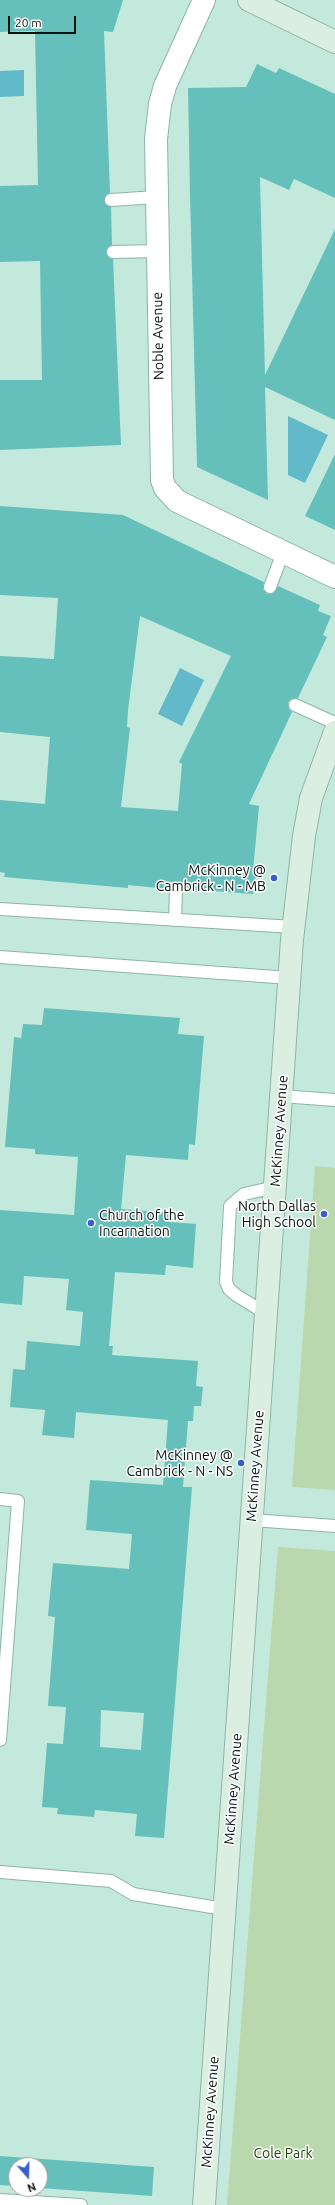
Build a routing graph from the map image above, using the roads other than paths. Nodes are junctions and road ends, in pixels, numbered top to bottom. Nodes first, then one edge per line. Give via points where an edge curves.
1 (204, 0) edge
2 (248, 0) edge
3 (335, 42) edge
4 (156, 197) junction
5 (111, 200) dead end
6 (157, 251) junction
7 (113, 252) dead end
8 (283, 552) junction
9 (335, 577) edge
10 (270, 586) dead end
11 (295, 705) dead end
12 (335, 723) edge
13 (335, 732) edge
14 (176, 890) dead end
15 (0, 909) edge
16 (175, 920) junction
17 (294, 927) junction
18 (0, 957) edge
19 (290, 978) junction
20 (281, 1096) junction
21 (335, 1100) edge
22 (275, 1187) junction
23 (265, 1313) junction
24 (0, 1499) edge
25 (252, 1520) junction
26 (335, 1526) edge
27 (0, 1740) edge
28 (0, 1872) edge
29 (224, 1909) junction
30 (0, 2200) edge
31 (81, 2205) edge
32 (204, 2205) edge

1 - 4 street, Noble Avenue via 176,58 160,104 156,139
2 - 3 street
4 - 5 lane
4 - 6 street, Noble Avenue
6 - 7 lane
6 - 8 street, Noble Avenue via 160,473 163,484 177,501
8 - 9 street, Noble Avenue
8 - 10 lane
11 - 12 lane
13 - 17 street, McKinney Avenue via 311,798
14 - 16 lane
15 - 16 lane
16 - 17 lane
17 - 19 street, McKinney Avenue
18 - 19 lane
19 - 20 street, McKinney Avenue
20 - 21 lane
20 - 22 street, McKinney Avenue
22 - 23 street, McKinney Avenue
22 - 23 lane via 244,1194 230,1206 226,1282 236,1295
23 - 25 street, McKinney Avenue
24 - 27 lane via 18,1501
25 - 26 lane
25 - 29 street, McKinney Avenue
28 - 29 lane via 111,1881 133,1894
29 - 32 street, McKinney Avenue
30 - 31 lane

